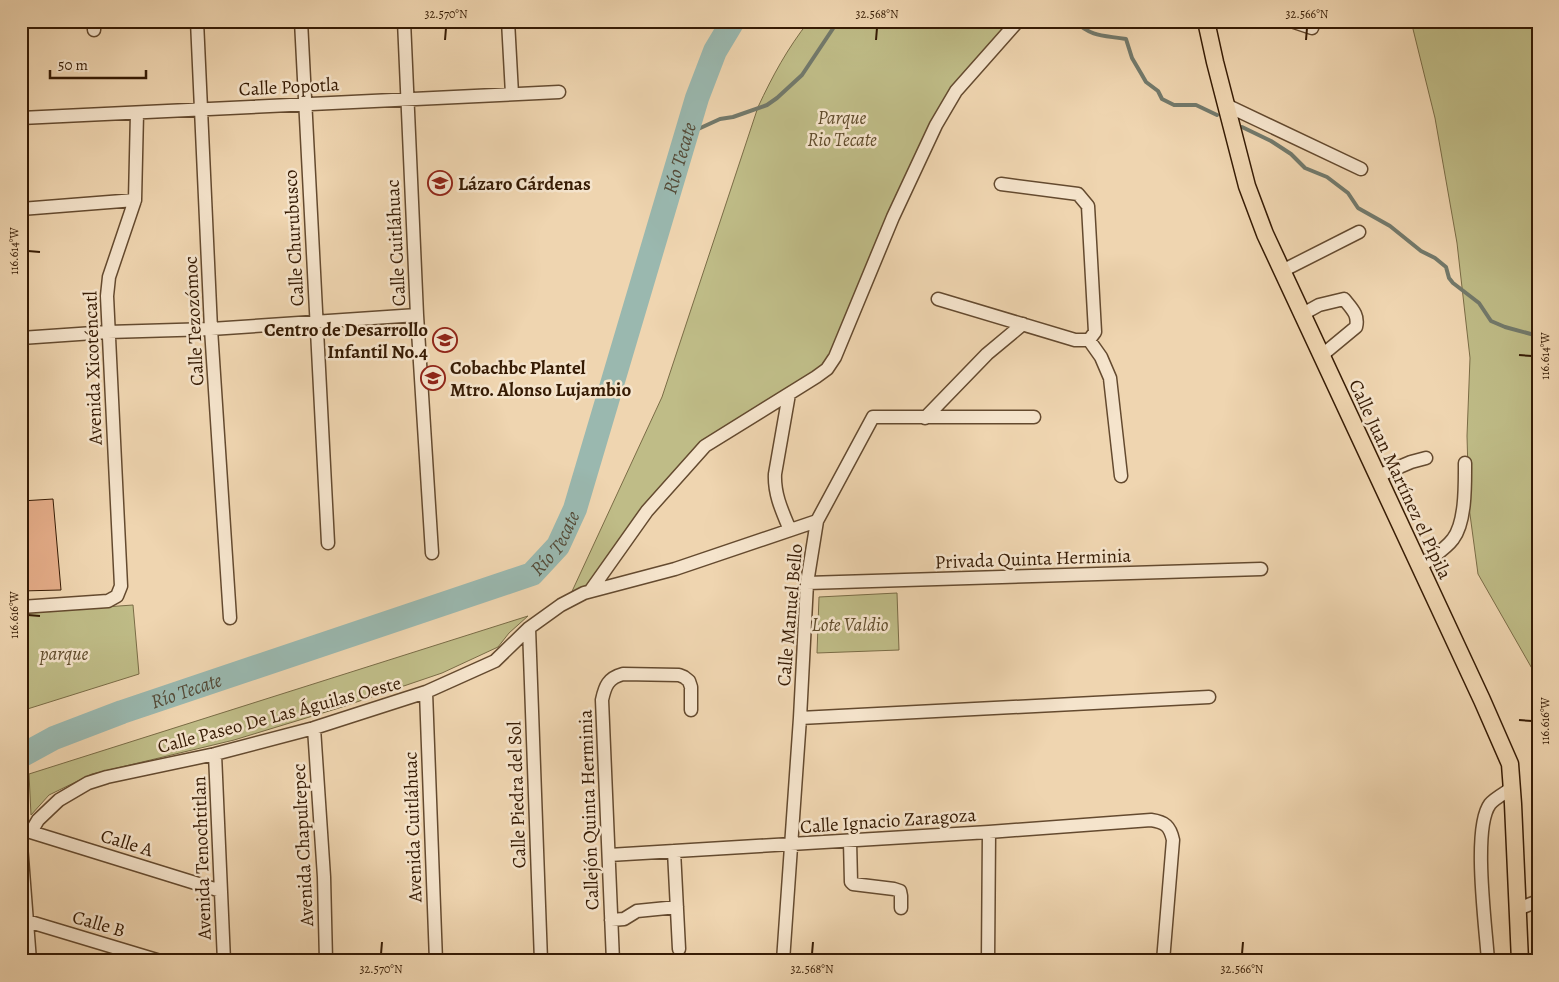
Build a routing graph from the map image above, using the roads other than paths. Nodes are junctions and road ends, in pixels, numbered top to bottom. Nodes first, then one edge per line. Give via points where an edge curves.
1 (197, 21) edge
2 (301, 21) edge
3 (404, 21) edge
4 (508, 21) edge
5 (1018, 21) edge
6 (1206, 21) edge
7 (1291, 21) edge
8 (1312, 28) dead end
9 (559, 92) dead end
10 (512, 94) junction
11 (408, 99) junction
12 (305, 104) junction
13 (1226, 105) junction
14 (202, 108) junction
15 (137, 113) junction
16 (21, 118) edge
17 (1361, 169) dead end
18 (1001, 184) dead end
19 (135, 200) junction
20 (21, 208) edge
21 (1360, 232) dead end
22 (1282, 271) junction
23 (938, 299) dead end
24 (417, 315) junction
25 (1301, 315) junction
26 (315, 321) junction
27 (1023, 324) junction
28 (211, 329) junction
29 (108, 332) junction
30 (21, 338) edge
31 (1089, 340) junction
32 (1321, 356) junction
33 (789, 394) junction
34 (1034, 417) dead end
35 (925, 418) junction
36 (1426, 458) dead end
37 (1465, 463) dead end
38 (1121, 476) dead end
39 (1378, 476) junction
40 (817, 521) junction
41 (790, 530) junction
42 (328, 543) dead end
43 (432, 553) dead end
44 (1420, 566) junction
45 (1261, 569) dead end
46 (807, 583) junction
47 (591, 590) junction
48 (21, 607) edge
49 (230, 618) dead end
50 (529, 628) junction
51 (426, 692) junction
52 (1209, 697) dead end
53 (691, 710) dead end
54 (800, 718) junction
55 (314, 728) junction
56 (215, 754) junction
57 (1512, 788) junction
58 (26, 831) edge
59 (988, 832) junction
60 (850, 841) junction
61 (21, 845) edge
62 (791, 845) junction
63 (674, 851) junction
64 (609, 854) junction
65 (221, 891) junction
66 (1538, 901) edge
67 (677, 907) junction
68 (901, 908) dead end
69 (1518, 909) junction
70 (612, 920) junction
71 (27, 921) junction
72 (679, 949) dead end
73 (30, 961) edge
74 (160, 961) edge
75 (224, 961) edge
76 (326, 961) edge
77 (436, 961) edge
78 (542, 961) edge
79 (613, 961) edge
80 (783, 961) edge
81 (988, 961) edge
82 (1163, 961) edge
83 (1488, 961) edge
84 (1520, 961) edge

1 - 14 street, Calle Tezozómoc
2 - 12 street, Calle Churubusco
3 - 11 street, Calle Cuitláhuac
4 - 10 street
5 - 33 street via 956,91 936,125 893,217 836,357 827,369
6 - 13 main road, Calle Juan Martínez el Pípila
7 - 8 street
9 - 10 street, Calle Popotla
10 - 11 street, Calle Popotla
11 - 12 street, Calle Popotla
11 - 24 street, Calle Cuitláhuac
12 - 14 street, Calle Popotla
12 - 26 street, Calle Churubusco
13 - 17 street
13 - 22 main road, Calle Juan Martínez el Pípila via 1247,186
14 - 15 street, Calle Popotla
14 - 28 street, Calle Tezozómoc
15 - 16 street, Calle Popotla
15 - 19 street, Avenida Xicoténcatl
18 - 31 street via 1078,194 1088,206 1094,332
19 - 20 street
19 - 29 street, Avenida Xicoténcatl via 109,277
21 - 22 street
22 - 25 main road, Calle Juan Martínez el Pípila
23 - 27 street
24 - 26 street
24 - 43 street, Calle Cuitláhuac
25 - 32 main road, Calle Juan Martínez el Pípila
25 - 32 street via 1319,304 1344,299 1356,315 1356,327
26 - 28 street
26 - 42 street, Calle Churubusco
27 - 31 street via 1075,340
27 - 35 street via 987,354
28 - 29 street
28 - 49 street, Calle Tezozómoc
29 - 30 street
29 - 48 street, Avenida Xicoténcatl via 121,586 117,596 108,601
31 - 38 street via 1110,378
32 - 39 main road, Calle Juan Martínez el Pípila
33 - 41 street via 774,486
33 - 47 street via 705,446 647,511
34 - 35 street, Calle Manuel Bello
35 - 40 street, Calle Manuel Bello via 873,417
36 - 39 street
37 - 44 street via 1458,530 1453,540
39 - 44 main road, Calle Juan Martínez el Pípila
40 - 41 street, Calle Paseo De Las Águilas Oeste
40 - 46 street, Calle Manuel Bello
41 - 47 street, Calle Paseo De Las Águilas Oeste via 675,568
44 - 57 main road, Calle Juan Martínez el Pípila via 1510,764
45 - 46 street, Privada Quinta Herminia
46 - 54 street, Calle Manuel Bello
47 - 50 street, Calle Paseo De Las Águilas Oeste via 561,605
50 - 51 street, Calle Paseo De Las Águilas Oeste via 495,660
50 - 78 street, Calle Piedra del Sol
51 - 55 street, Calle Paseo De Las Águilas Oeste
51 - 77 street, Avenida Cuitláhuac
52 - 54 street
53 - 64 street, Callejón Quinta Herminia via 689,681 679,675 623,674 615,676 605,688 602,700
54 - 62 street, Calle Manuel Bello
55 - 56 street, Calle Paseo De Las Águilas Oeste
55 - 76 street, Avenida Chapultepec
56 - 58 street, Calle Paseo De Las Águilas Oeste via 88,783 59,800
56 - 65 street, Avenida Tenochtitlan
57 - 69 main road, Calle Juan Martínez el Pípila
57 - 83 street via 1490,803 1483,818 1480,844
58 - 65 street, Calle A
59 - 60 street, Calle Ignacio Zaragoza
59 - 81 street
59 - 82 street, Calle Ignacio Zaragoza via 1151,820 1168,825 1173,840
60 - 62 street, Calle Ignacio Zaragoza
60 - 68 street via 851,882 900,891
61 - 71 street
62 - 63 street, Calle Ignacio Zaragoza
62 - 80 street, Calle Manuel Bello
63 - 64 street, Calle Ignacio Zaragoza
63 - 67 street
64 - 70 street, Callejón Quinta Herminia
65 - 75 street, Avenida Tenochtitlan
66 - 69 street
67 - 70 street via 638,911 624,919
67 - 72 street
69 - 84 main road, Calle Juan Martínez el Pípila
70 - 79 street, Callejón Quinta Herminia
71 - 73 street
71 - 74 street, Calle B

